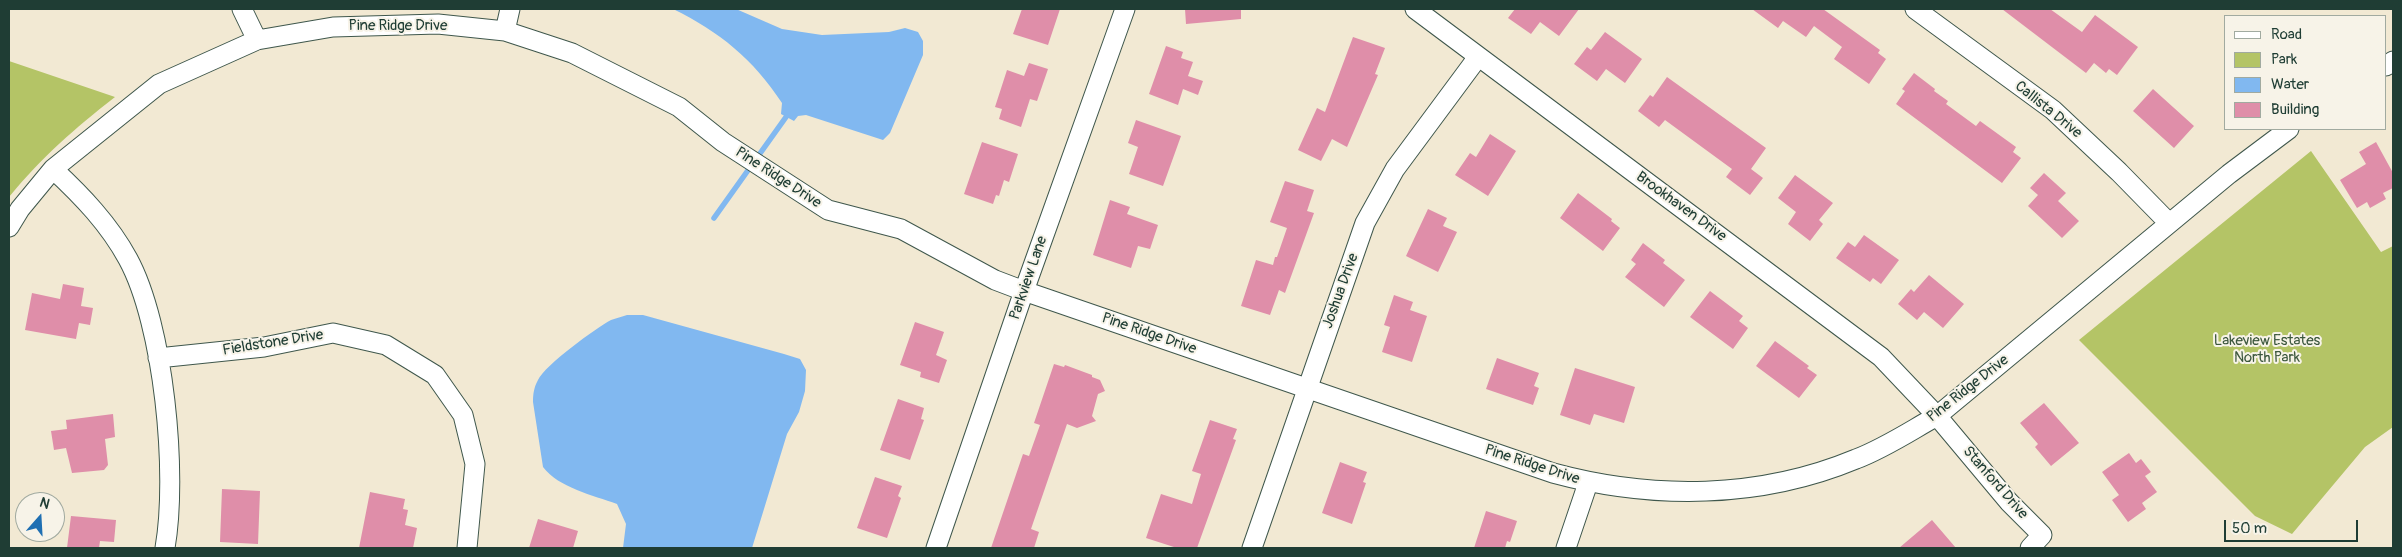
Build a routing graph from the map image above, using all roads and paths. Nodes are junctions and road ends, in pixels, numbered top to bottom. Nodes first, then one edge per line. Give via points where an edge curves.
1 (242, 9) edge
2 (510, 9) edge
3 (1125, 9) edge
4 (1415, 9) edge
5 (1915, 9) edge
6 (504, 32) junction
7 (257, 40) junction
8 (1478, 57) junction
9 (2288, 130) edge
10 (53, 169) junction
11 (2169, 223) junction
12 (9, 227) edge
13 (1024, 291) junction
14 (158, 358) junction
15 (1306, 388) junction
16 (1937, 416) junction
17 (1588, 483) junction
18 (165, 548) edge
19 (467, 548) edge
20 (936, 548) edge
21 (1252, 548) edge
22 (1566, 548) edge
23 (2030, 548) edge

1 - 7 street
2 - 6 street
3 - 13 street, Parkview Lane
4 - 8 street, Brookhaven Drive
5 - 11 street, Callista Drive via 2053,110
6 - 7 street, Pine Ridge Drive via 438,24 333,27
6 - 13 street, Pine Ridge Drive via 572,53 679,107 723,142 828,210 901,229 995,280
7 - 10 street, Pine Ridge Drive via 159,84
8 - 15 street, Joshua Drive via 1372,207
8 - 16 street, Brookhaven Drive via 1881,357
9 - 11 street, Pine Ridge Drive
10 - 12 street, Pine Ridge Drive
10 - 14 street via 88,202 129,260 146,308
11 - 16 street, Pine Ridge Drive
13 - 15 street, Pine Ridge Drive
13 - 20 street, Parkview Lane
14 - 18 street via 170,476
14 - 19 street, Fieldstone Drive via 264,347 333,333 386,345 435,376 463,416 475,464
15 - 17 street, Pine Ridge Drive via 1553,474
15 - 21 street, Joshua Drive
16 - 17 street, Pine Ridge Drive via 1856,460 1824,472 1774,484 1742,490 1700,492
16 - 23 street, Stanford Drive via 2009,502 2042,535
17 - 22 street

